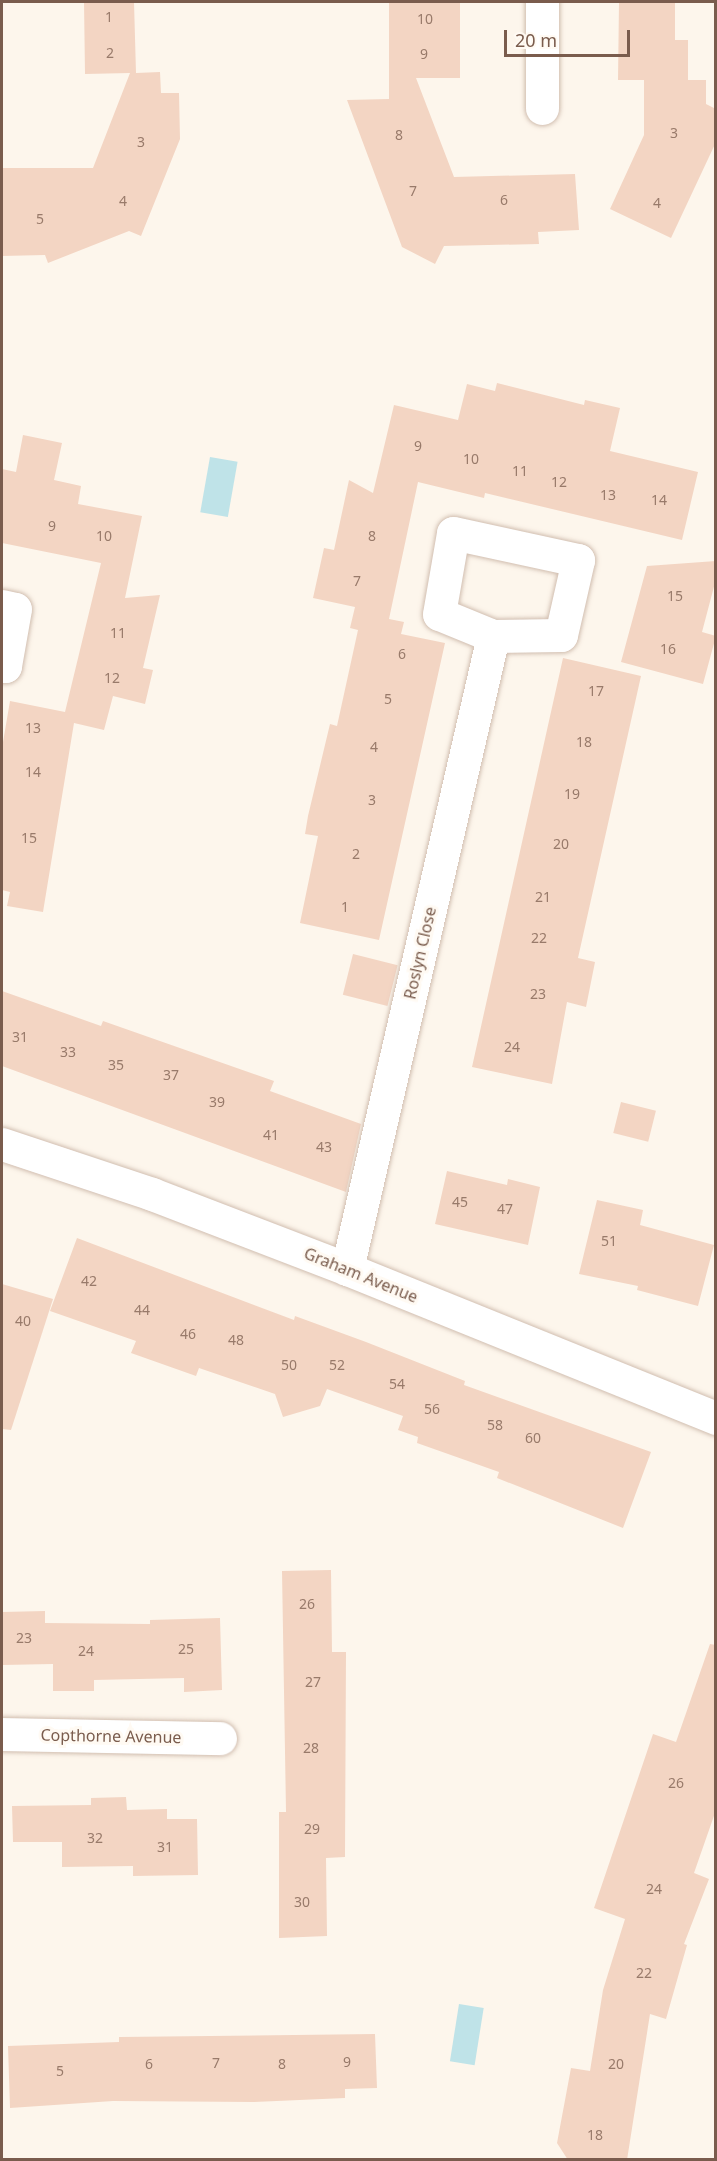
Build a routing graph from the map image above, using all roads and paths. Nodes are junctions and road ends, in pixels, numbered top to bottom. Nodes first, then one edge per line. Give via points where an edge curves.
1 (542, 2) edge
2 (542, 108) dead end
3 (2, 606) edge
4 (493, 636) dead end
5 (2, 666) edge
6 (2, 1144) edge
7 (347, 1269) junction
8 (716, 1418) edge
9 (2, 1734) edge
10 (220, 1738) dead end

1 - 2 street
3 - 5 street via 15,609
4 - 7 street, Roslyn Close
6 - 7 street, Graham Avenue via 152,1194
7 - 8 street, Graham Avenue
9 - 10 street, Copthorne Avenue

